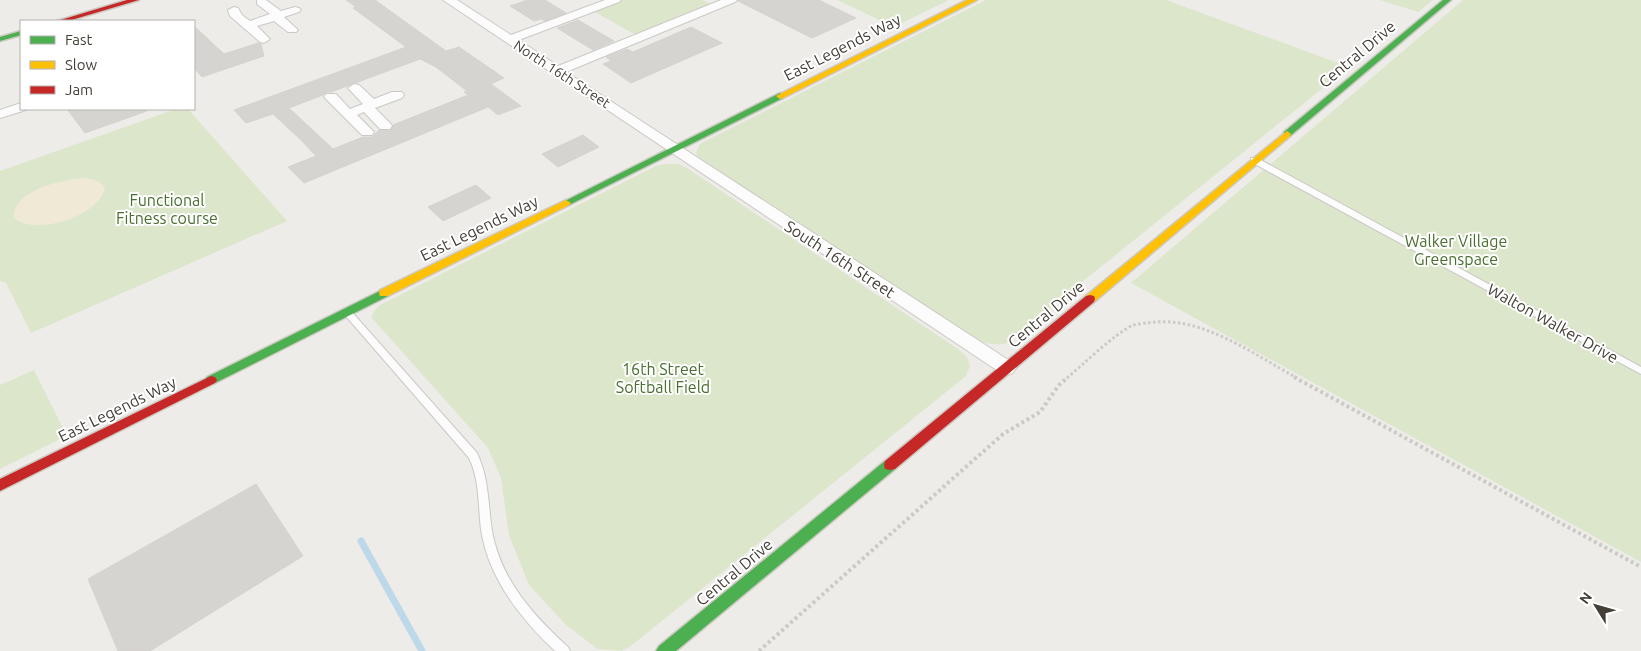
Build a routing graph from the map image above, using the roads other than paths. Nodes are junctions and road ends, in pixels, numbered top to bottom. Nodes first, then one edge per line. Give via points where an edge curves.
1 (135, 0) edge
2 (449, 0) edge
3 (615, 0) edge
4 (730, 0) edge
5 (973, 0) edge
6 (1447, 0) edge
7 (261, 2) dead end
8 (234, 10) dead end
9 (295, 10) dead end
10 (277, 16) junction
11 (65, 20) edge
12 (249, 25) junction
13 (292, 30) dead end
14 (20, 33) edge
15 (0, 39) edge
16 (264, 39) dead end
17 (510, 40) junction
18 (557, 71) junction
19 (354, 88) dead end
20 (397, 95) dead end
21 (20, 97) edge
22 (331, 97) dead end
23 (0, 104) edge
24 (369, 106) junction
25 (20, 107) edge
26 (0, 114) edge
27 (348, 114) junction
28 (0, 118) edge
29 (0, 122) edge
30 (385, 126) dead end
31 (367, 132) dead end
32 (674, 150) junction
33 (1254, 160) junction
34 (347, 312) junction
35 (1007, 368) junction
36 (1641, 370) edge
37 (0, 485) edge
38 (564, 651) edge
39 (664, 651) edge

1 - 11 street
2 - 17 street, North 16th Street
3 - 17 street
4 - 18 street
5 - 32 street, East Legends Way
6 - 33 street, Central Drive
7 - 10 street
8 - 12 street via 236,16
9 - 10 street
10 - 12 street
10 - 13 street
12 - 16 street
14 - 15 street
17 - 18 street, North 16th Street
18 - 32 street, North 16th Street
19 - 24 street
20 - 24 street
21 - 23 street
22 - 27 street
24 - 27 street
24 - 30 street
25 - 26 street
27 - 31 street
28 - 29 street
32 - 34 street, East Legends Way
32 - 35 street, South 16th Street
33 - 35 street, Central Drive
33 - 36 lane, Walton Walker Drive
34 - 37 street, East Legends Way
34 - 38 lane via 473,456 481,471 487,532 495,564 512,596 535,625
35 - 39 street, Central Drive

